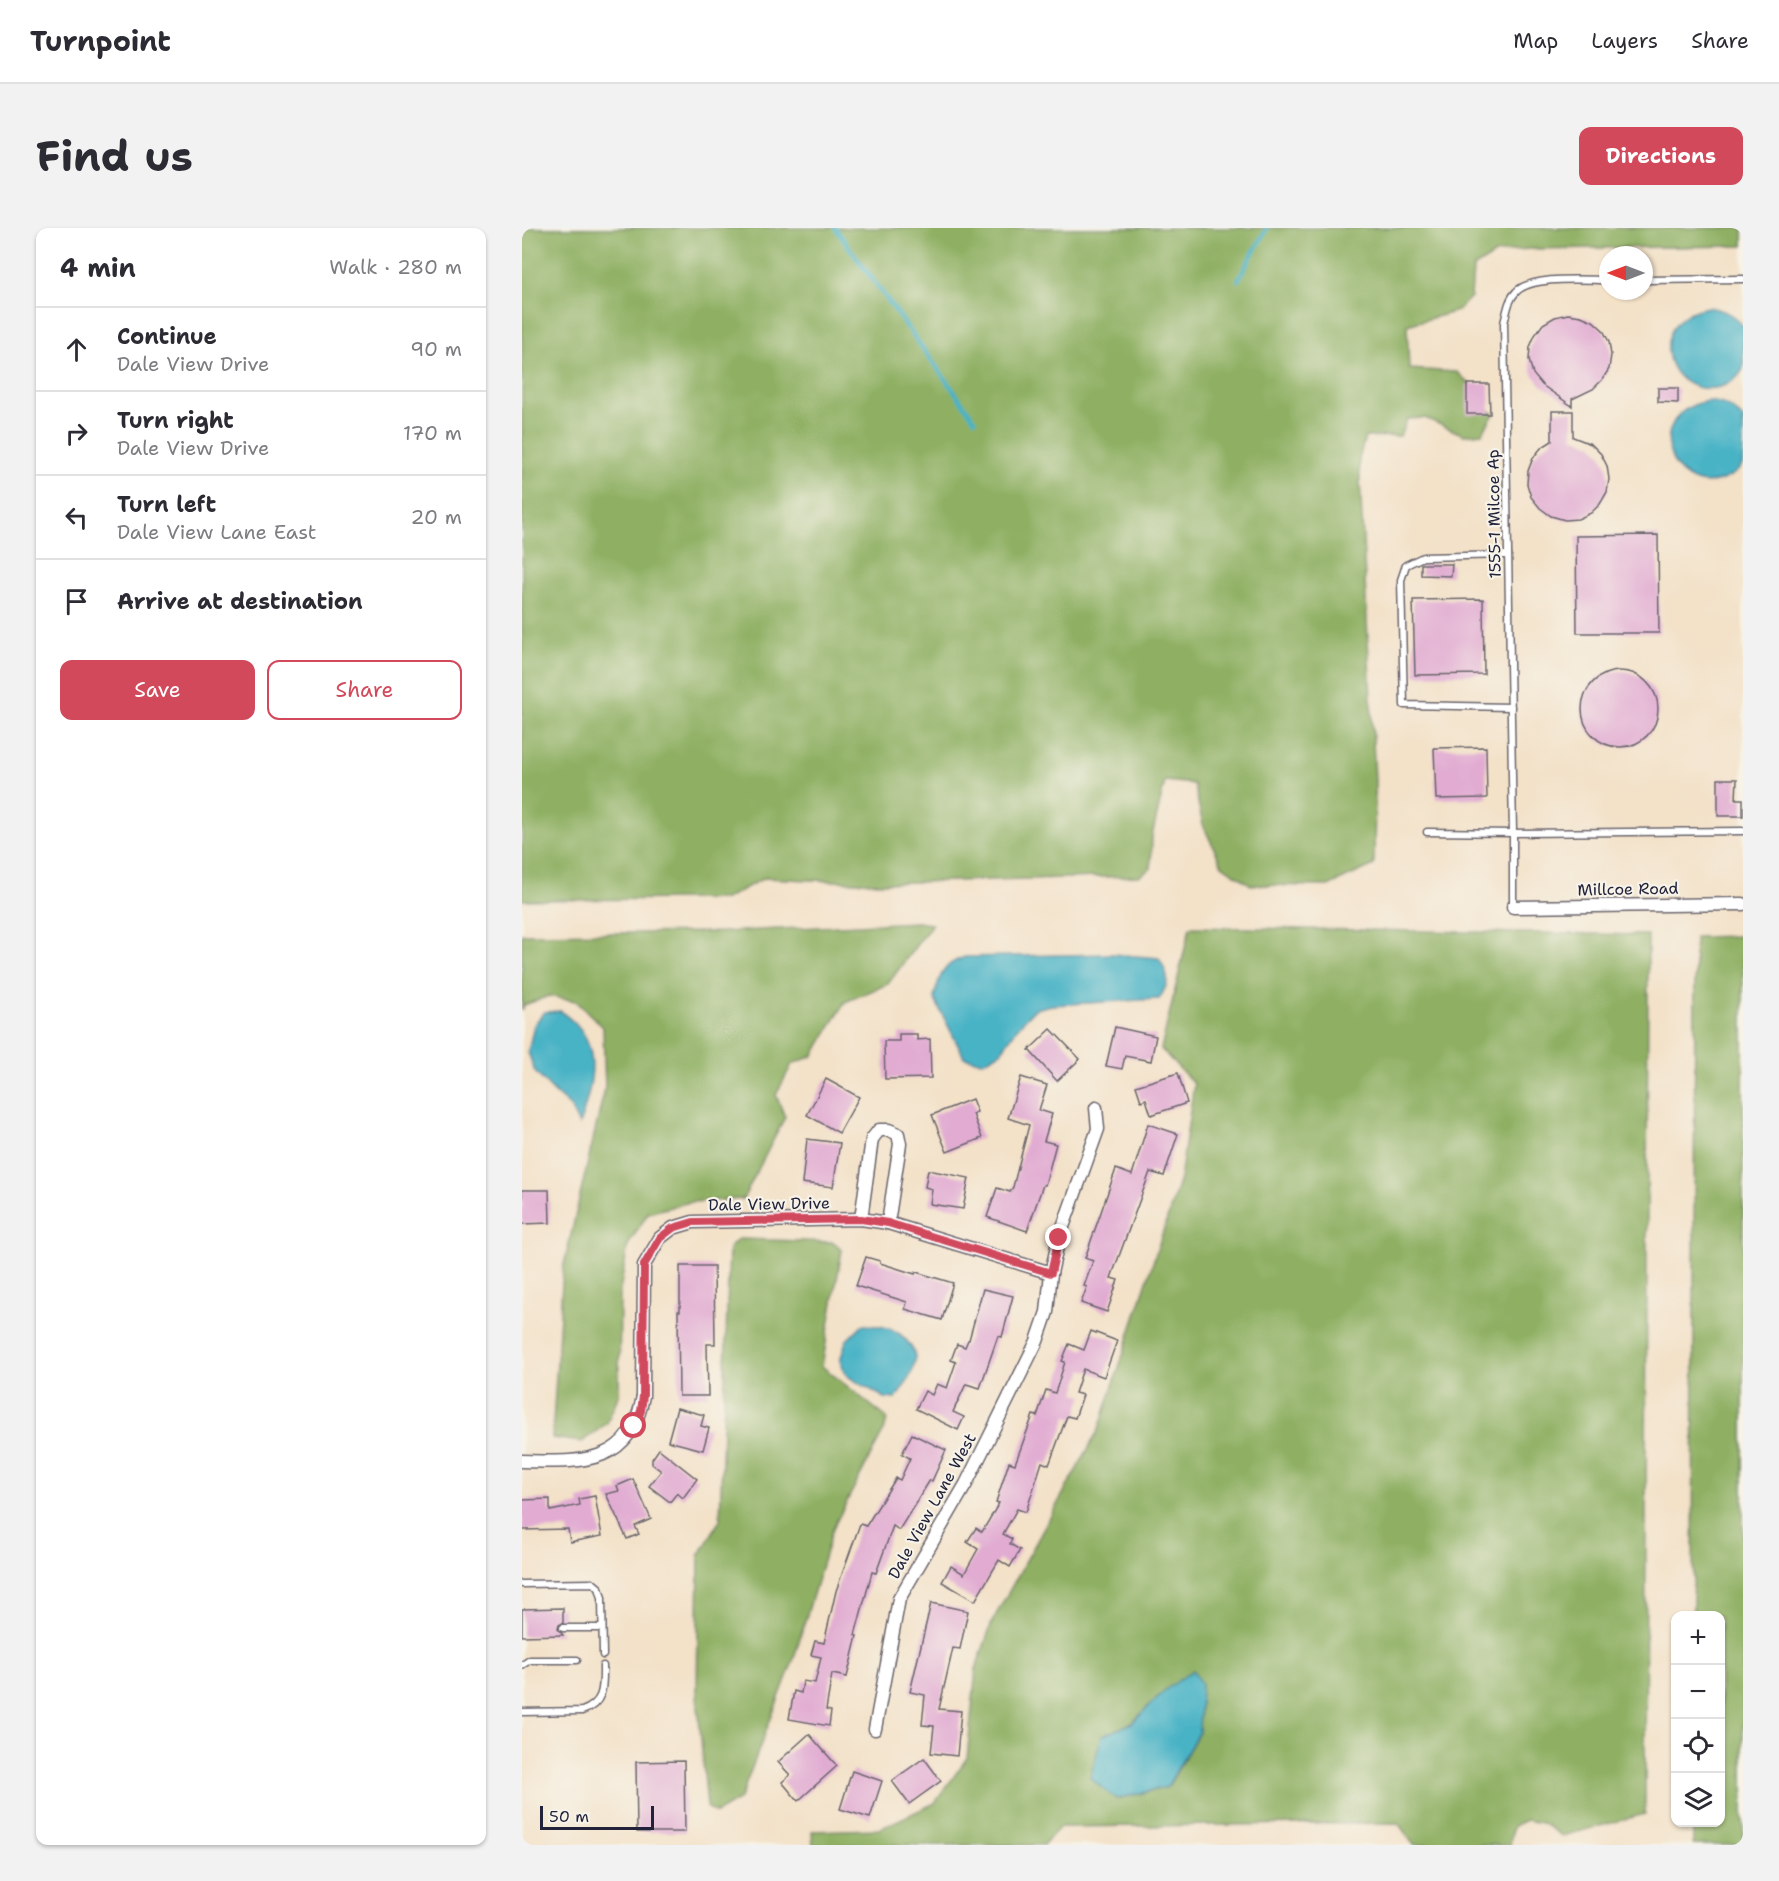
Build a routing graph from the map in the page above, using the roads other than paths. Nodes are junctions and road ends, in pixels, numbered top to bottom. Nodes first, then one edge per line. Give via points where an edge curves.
1 (1743, 279) edge
2 (1599, 280) edge
3 (1653, 280) edge
4 (1508, 555) junction
5 (1511, 707) junction
6 (1743, 831) edge
7 (1427, 832) dead end
8 (1513, 833) junction
9 (1743, 904) edge
10 (1513, 907) joint
11 (1096, 1108) dead end
12 (861, 1219) junction
13 (888, 1223) junction
14 (1051, 1273) junction
15 (522, 1461) edge
16 (522, 1584) edge
17 (563, 1628) dead end
18 (602, 1628) junction
19 (603, 1655) dead end
20 (577, 1660) dead end
21 (522, 1665) edge
22 (603, 1666) dead end
23 (522, 1712) edge
24 (875, 1729) dead end

1 - 3 lane
2 - 4 lane, 1555-1 Milcoe Ap via 1530,284 1516,291 1508,303 1504,322
4 - 5 lane, 1555-1 Milcoe Ap
4 - 5 lane via 1423,557 1406,565 1401,580 1404,705
5 - 8 lane, 1555-1 Milcoe Ap
6 - 8 lane
7 - 8 lane
8 - 10 lane, 1555-1 Milcoe Ap
9 - 10 street, Millcoe Road
11 - 14 street, Dale View Lane West via 1098,1129 1059,1238
12 - 13 street, Dale View Drive
12 - 13 street via 872,1138 879,1130 890,1130 898,1134 900,1144
12 - 15 street, Dale View Drive via 693,1222 673,1228 660,1238 644,1265 643,1396 634,1426 614,1448 588,1460
13 - 14 street, Dale View Drive
14 - 24 street, Dale View Lane West via 1047,1312 1037,1341 966,1484 899,1599
16 - 18 lane via 593,1583 602,1598
17 - 18 lane
18 - 19 lane
20 - 21 lane via 530,1660
22 - 23 lane via 603,1687 591,1708

